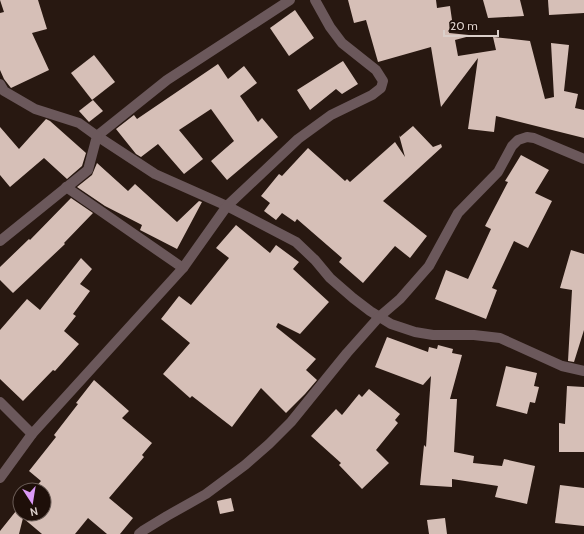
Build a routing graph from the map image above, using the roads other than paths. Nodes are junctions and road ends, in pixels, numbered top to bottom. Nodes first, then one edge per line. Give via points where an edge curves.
1 (290, 0) edge
2 (315, 0) edge
3 (0, 84) edge
4 (97, 136) junction
5 (584, 159) edge
6 (66, 187) junction
7 (227, 206) junction
8 (0, 241) edge
9 (183, 268) junction
10 (379, 316) junction
11 (584, 371) edge
12 (0, 402) edge
13 (32, 434) junction
14 (0, 478) edge
15 (139, 534) edge

1 - 4 street via 167,80
2 - 7 street via 342,43 376,70 382,80 381,88 330,115 304,135
3 - 4 street via 4,91 35,109 79,123
4 - 6 street via 88,170
4 - 7 street via 155,174
5 - 10 street via 534,138 518,140 498,172 458,214 429,266 400,299
6 - 8 street
6 - 9 street
7 - 9 street
7 - 10 street via 296,242 330,278
9 - 13 street
10 - 11 street via 391,324 415,332 500,338 562,366
10 - 15 street via 291,422 269,444 206,494
12 - 13 street
13 - 14 street

